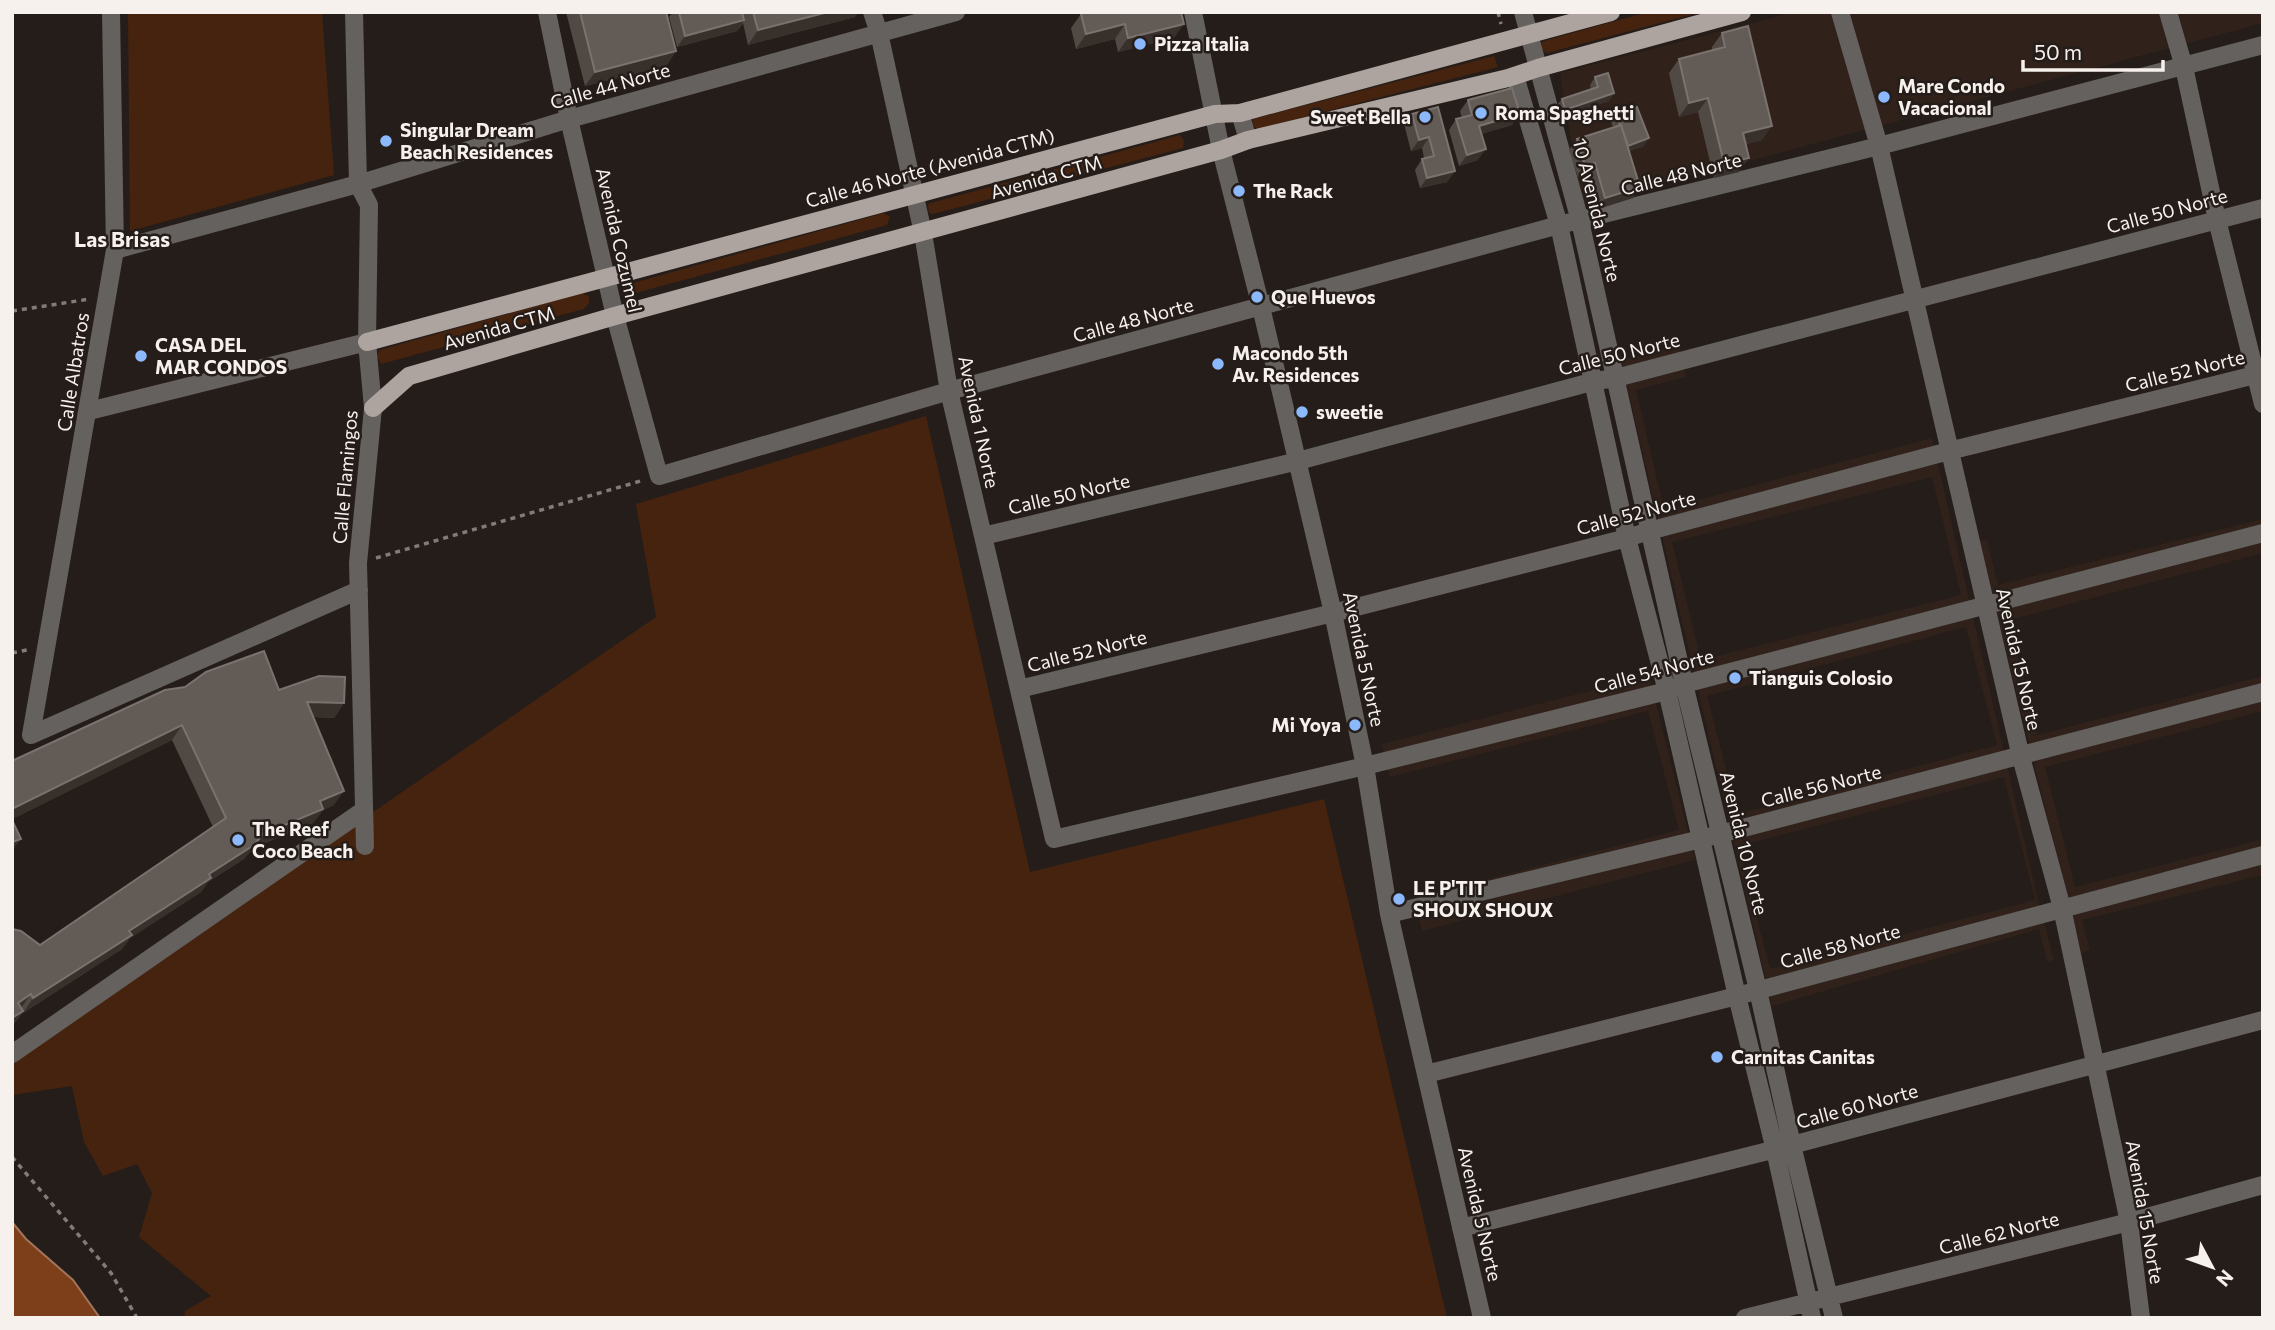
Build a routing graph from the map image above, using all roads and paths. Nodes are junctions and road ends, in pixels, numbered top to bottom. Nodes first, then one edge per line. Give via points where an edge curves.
1 (111, 12) edge
2 (547, 12) edge
3 (872, 12) edge
4 (956, 12) edge
5 (1193, 12) edge
6 (1523, 12) edge
7 (1611, 12) edge
8 (1742, 12) edge
9 (1840, 12) edge
10 (2168, 12) edge
11 (355, 13) edge
12 (879, 33) junction
13 (1528, 35) junction
14 (2263, 46) edge
15 (2184, 67) junction
16 (1538, 68) junction
17 (1515, 76) junction
18 (1240, 113) junction
19 (1215, 114) junction
20 (569, 119) junction
21 (1248, 140) junction
22 (1879, 146) junction
23 (1221, 150) junction
24 (358, 184) junction
25 (915, 194) junction
26 (2263, 208) edge
27 (2217, 220) junction
28 (1580, 221) junction
29 (1559, 225) junction
30 (923, 233) junction
31 (115, 250) junction
32 (607, 277) junction
33 (106, 297) junction
34 (1914, 298) junction
35 (1261, 307) junction
36 (12, 311) edge
37 (615, 316) junction
38 (367, 342) junction
39 (2260, 374) edge
40 (1616, 378) junction
41 (1595, 381) junction
42 (949, 391) junction
43 (2263, 404) edge
44 (373, 408) junction
45 (89, 411) junction
46 (1949, 451) junction
47 (1298, 461) junction
48 (659, 476) junction
49 (1649, 531) junction
50 (2263, 533) edge
51 (983, 536) junction
52 (1627, 538) junction
53 (358, 564) junction
54 (359, 590) junction
55 (1985, 606) junction
56 (1333, 613) junction
57 (1676, 688) junction
58 (1019, 689) junction
59 (2263, 692) edge
60 (2021, 757) junction
61 (1365, 766) junction
62 (364, 810) junction
63 (1721, 834) junction
64 (1054, 839) joint
65 (1701, 839) junction
66 (365, 846) dead end
67 (2263, 855) edge
68 (2062, 908) junction
69 (1389, 914) junction
70 (1758, 990) junction
71 (1737, 996) junction
72 (2263, 1020) edge
73 (12, 1054) edge
74 (2094, 1064) junction
75 (1426, 1074) junction
76 (1783, 1147) junction
77 (12, 1157) edge
78 (2263, 1185) edge
79 (2129, 1222) junction
80 (1461, 1228) junction
81 (1830, 1297) junction
82 (1810, 1310) edge
83 (137, 1318) edge
84 (1482, 1318) edge
85 (1745, 1318) edge
86 (1835, 1318) edge
87 (2141, 1318) edge

1 - 31 street, Calle Albatros
2 - 20 street, Avenida Cozumel
3 - 12 street, Avenida 1 Norte
4 - 12 street, Calle 44 Norte
5 - 19 street, Avenida 5 Norte
6 - 13 street, 10 Avenida Norte
7 - 13 main road
8 - 16 main road, Avenida CTM
9 - 22 street, Avenida 15 Norte
10 - 15 street
11 - 24 street, Calle Flamingos
12 - 20 street, Calle 44 Norte
12 - 25 street, Avenida 1 Norte
13 - 16 street, 10 Avenida Norte
13 - 18 main road, Calle 46 Norte (Avenida CTM)
14 - 15 street, Calle 48 Norte
15 - 22 street, Calle 48 Norte
15 - 27 street
16 - 17 main road, Avenida CTM
16 - 28 street, 10 Avenida Norte
17 - 21 main road, Avenida CTM
17 - 29 street, 10 Avenida Norte
18 - 19 main road, Calle 46 Norte (Avenida CTM)
18 - 21 street
19 - 23 street, Avenida 5 Norte
19 - 25 main road, Calle 46 Norte (Avenida CTM)
20 - 24 street, Calle 44 Norte
20 - 32 street, Avenida Cozumel
21 - 23 main road, Avenida CTM
22 - 28 street, Calle 48 Norte
22 - 34 street, Avenida 15 Norte
23 - 30 main road, Avenida CTM
23 - 35 street, Avenida 5 Norte
24 - 31 street, Calle 44 Norte
24 - 38 street, Calle Flamingos via 369,205
25 - 30 street, Avenida 1 Norte
25 - 32 main road, Calle 46 Norte (Avenida CTM)
26 - 27 street, Calle 50 Norte
27 - 34 street, Calle 50 Norte
27 - 39 street
28 - 29 street, Calle 48 Norte
28 - 40 street, 10 Avenida Norte
29 - 35 street, Calle 48 Norte
29 - 41 street, 10 Avenida Norte
30 - 37 main road, Avenida CTM
30 - 42 street, Avenida 1 Norte
31 - 33 street, Calle Albatros
32 - 37 street, Avenida Cozumel
32 - 38 main road, Calle 46 Norte (Avenida CTM)
33 - 36 path
33 - 45 street, Calle Albatros
34 - 40 street, Calle 50 Norte
34 - 46 street, Avenida 15 Norte
35 - 42 street, Calle 48 Norte
35 - 47 street, Avenida 5 Norte
37 - 44 main road, Avenida CTM via 409,376
37 - 48 street, Avenida Cozumel
38 - 44 street, Calle Flamingos
38 - 45 street
39 - 43 street
39 - 46 street, Calle 52 Norte
40 - 41 street, Calle 50 Norte
40 - 49 street, Avenida 10 Norte
41 - 47 street, Calle 50 Norte
41 - 52 street, Avenida 10 Norte
42 - 48 street, Calle 48 Norte
42 - 51 street, Avenida 1 Norte
44 - 53 street, Calle Flamingos
45 - 54 street, Calle Albatros via 31,735
46 - 49 street, Calle 52 Norte
46 - 55 street, Avenida 15 Norte
47 - 51 street, Calle 50 Norte
47 - 56 street, Avenida 5 Norte
48 - 53 path
49 - 52 street, Calle 52 Norte
49 - 57 street, Avenida 10 Norte
50 - 55 street, Calle 54 Norte
51 - 58 street, Avenida 1 Norte
52 - 56 street, Calle 52 Norte
52 - 57 street, Avenida 10 Norte
53 - 54 street, Calle Flamingos
54 - 62 street, Calle Flamingos
55 - 57 street, Calle 54 Norte
55 - 60 street, Avenida 15 Norte
56 - 58 street, Calle 52 Norte
56 - 61 street, Avenida 5 Norte
57 - 61 street, Calle 54 Norte
57 - 63 street, Avenida 10 Norte
57 - 65 street, Avenida 10 Norte
58 - 64 street, Avenida 1 Norte
59 - 60 street, Calle 56 Norte
60 - 63 street, Calle 56 Norte
60 - 68 street, Avenida 15 Norte
61 - 64 street, Calle 54 Norte
61 - 69 street, Avenida 5 Norte
62 - 66 street, Calle Flamingos
62 - 73 street
63 - 65 street, Calle 56 Norte
63 - 70 street, Avenida 10 Norte
65 - 69 street, Calle 56 Norte
65 - 71 street, Avenida 10 Norte
67 - 68 street, Calle 58 Norte
68 - 70 street, Calle 58 Norte
68 - 74 street, Avenida 15 Norte
69 - 75 street, Avenida 5 Norte
70 - 71 street, Calle 58 Norte
70 - 76 street, Avenida 10 Norte
71 - 75 street, Calle 58 Norte
71 - 76 street, Avenida 10 Norte
72 - 74 street, Calle 60 Norte
74 - 76 street, Calle 60 Norte
74 - 79 street, Avenida 15 Norte
75 - 80 street, Avenida 5 Norte
76 - 80 street, Calle 60 Norte
76 - 81 street, Avenida 10 Norte
76 - 82 street, Avenida 10 Norte
77 - 83 path via 111,1273
78 - 79 street, Calle 62 Norte
79 - 81 street, Calle 62 Norte
79 - 87 street, Avenida 15 Norte
80 - 84 street, Avenida 5 Norte
81 - 82 street, Calle 62 Norte
81 - 86 street, Avenida 10 Norte
82 - 85 street, Calle 62 Norte

